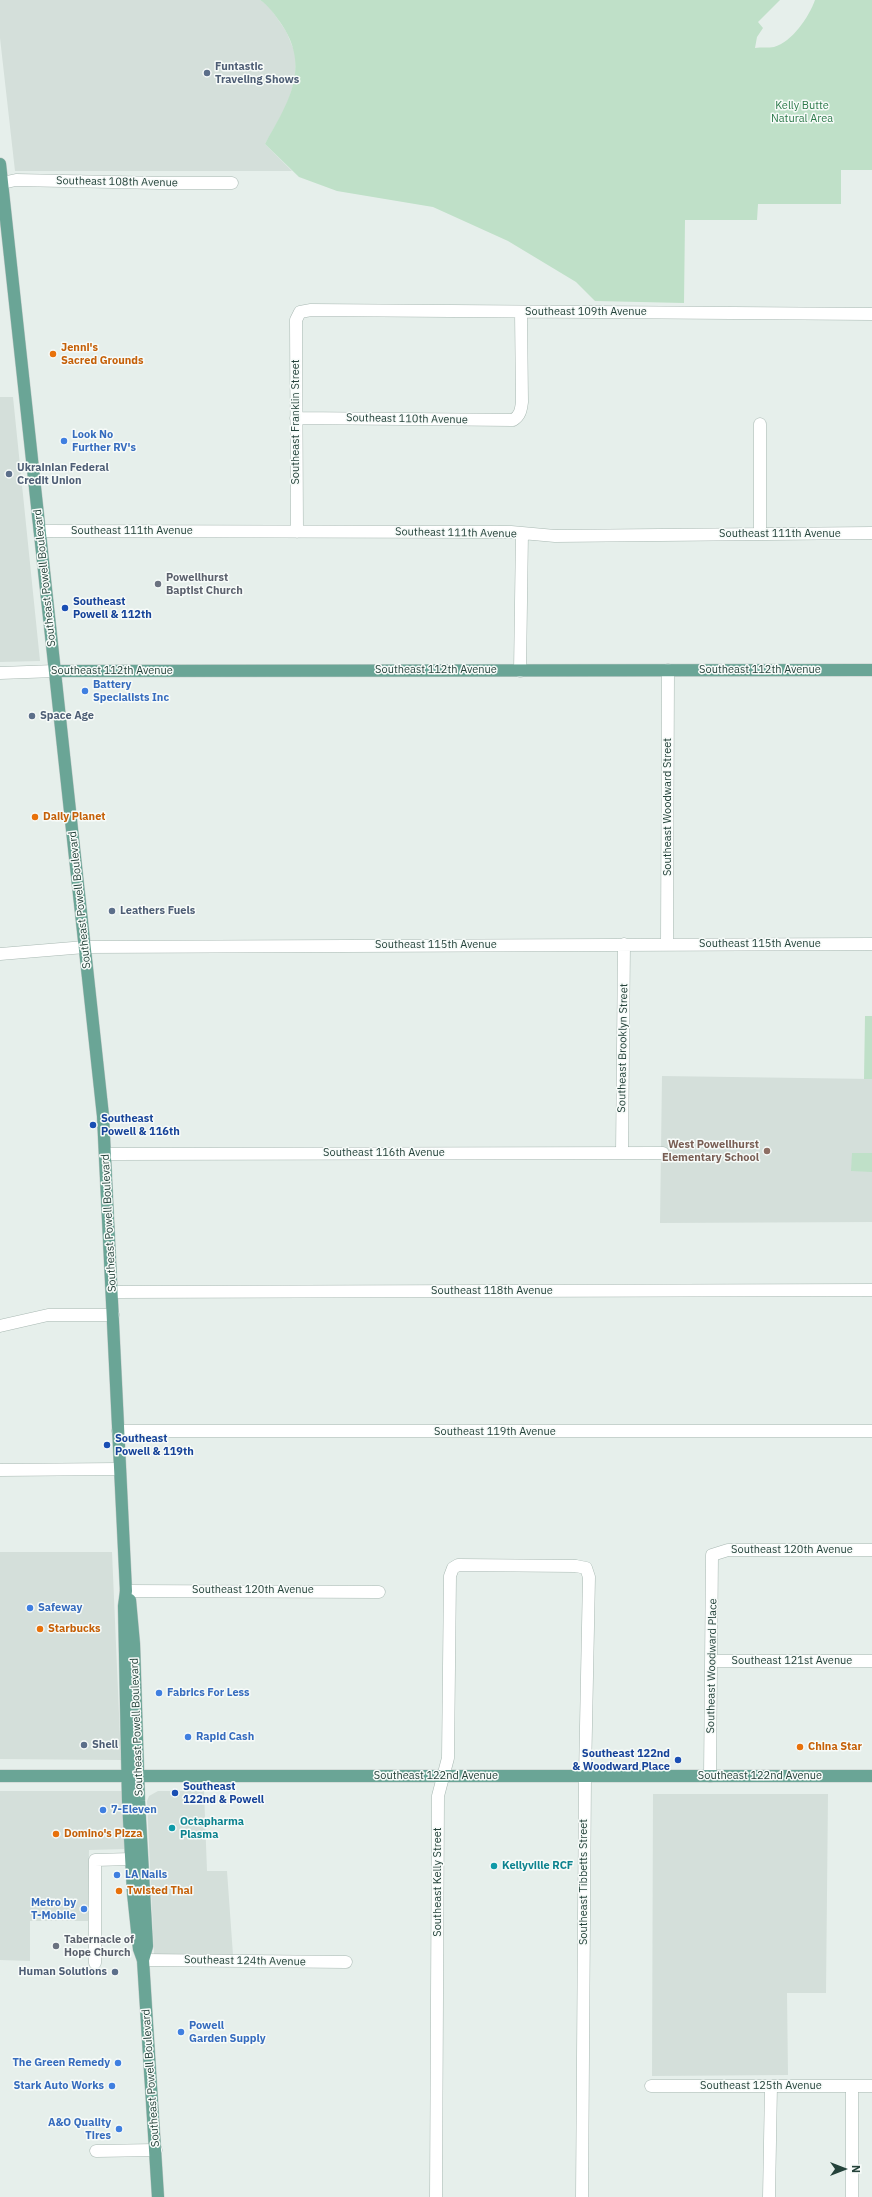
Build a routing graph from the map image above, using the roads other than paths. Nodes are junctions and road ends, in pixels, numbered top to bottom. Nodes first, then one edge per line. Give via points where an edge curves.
1 (0, 164) edge
2 (2, 183) junction
3 (232, 183) dead end
4 (2, 205) edge
5 (300, 312) joint
6 (522, 312) junction
7 (872, 314) edge
8 (296, 418) junction
9 (760, 424) dead end
10 (40, 531) junction
11 (297, 532) junction
12 (522, 533) junction
13 (872, 533) edge
14 (760, 534) junction
15 (55, 670) junction
16 (520, 670) junction
17 (668, 670) junction
18 (872, 670) edge
19 (0, 673) edge
20 (624, 944) junction
21 (667, 944) junction
22 (872, 944) edge
23 (85, 946) junction
24 (0, 954) edge
25 (622, 1153) junction
26 (663, 1153) dead end
27 (106, 1154) junction
28 (872, 1290) edge
29 (112, 1292) junction
30 (113, 1316) junction
31 (0, 1326) edge
32 (118, 1431) junction
33 (872, 1431) edge
34 (119, 1469) junction
35 (0, 1470) edge
36 (872, 1550) edge
37 (712, 1555) joint
38 (453, 1568) joint
39 (126, 1590) junction
40 (379, 1592) dead end
41 (712, 1661) junction
42 (872, 1661) edge
43 (0, 1776) edge
44 (133, 1776) junction
45 (443, 1776) junction
46 (585, 1776) junction
47 (710, 1776) junction
48 (872, 1776) edge
49 (131, 1858) junction
50 (144, 1960) junction
51 (346, 1962) dead end
52 (95, 1963) dead end
53 (651, 2086) dead end
54 (771, 2086) junction
55 (852, 2086) junction
56 (872, 2086) edge
57 (156, 2150) junction
58 (96, 2151) dead end
59 (158, 2197) edge
60 (436, 2197) edge
61 (582, 2197) edge
62 (769, 2197) edge
63 (852, 2197) edge

1 - 2 main road, Southeast Powell Boulevard
2 - 3 street, Southeast 108th Avenue via 16,180
2 - 4 main road, Southeast Powell Boulevard
4 - 10 main road, Southeast Powell Boulevard
5 - 6 street, Southeast 109th Avenue
5 - 8 street, Southeast Franklin Street via 296,320
6 - 7 street, Southeast 109th Avenue
6 - 8 street, Southeast 110th Avenue via 522,402 518,418 508,421
8 - 11 street, Southeast Franklin Street
9 - 14 street
10 - 11 street, Southeast 111th Avenue
10 - 15 main road, Southeast Powell Boulevard
11 - 12 street, Southeast 111th Avenue
12 - 14 street, Southeast 111th Avenue via 555,536
12 - 16 street
13 - 14 street, Southeast 111th Avenue
15 - 16 main road, Southeast 112th Avenue
15 - 19 street, Southeast 112th Avenue
15 - 23 main road, Southeast Powell Boulevard
16 - 17 main road, Southeast 112th Avenue
17 - 18 main road, Southeast 112th Avenue
17 - 21 street, Southeast Woodward Street
20 - 21 street, Southeast 115th Avenue
20 - 23 street, Southeast 115th Avenue
20 - 25 street, Southeast Brooklyn Street
21 - 22 street, Southeast 115th Avenue
23 - 24 street, Southeast 115th Avenue
23 - 27 main road, Southeast Powell Boulevard
25 - 26 street, Southeast 116th Avenue
25 - 27 street, Southeast 116th Avenue
27 - 29 main road, Southeast Powell Boulevard
28 - 29 street, Southeast 118th Avenue
29 - 30 main road, Southeast Powell Boulevard
30 - 31 street via 48,1315
30 - 32 main road, Southeast Powell Boulevard
32 - 33 street, Southeast 119th Avenue
32 - 34 main road, Southeast Powell Boulevard
34 - 35 street
34 - 39 main road, Southeast Powell Boulevard
36 - 37 street, Southeast 120th Avenue via 728,1550
37 - 41 street, Southeast Woodward Place
38 - 45 street, Southeast Kelly Street via 450,1576 448,1758
38 - 46 street, Southeast Tibbetts Street via 458,1565 586,1568 589,1576
39 - 40 street, Southeast 120th Avenue
39 - 44 main road, Southeast Powell Boulevard via 124,1606
41 - 42 street, Southeast 121st Avenue
41 - 47 street, Southeast Woodward Place
43 - 44 main road, Southeast 122nd Avenue
44 - 45 main road, Southeast 122nd Avenue
44 - 49 main road, Southeast Powell Boulevard
44 - 50 main road, Southeast Powell Boulevard via 147,1946
45 - 46 main road, Southeast 122nd Avenue
45 - 60 street, Southeast Kelly Street via 438,1796
46 - 47 main road, Southeast 122nd Avenue
46 - 61 street, Southeast Tibbetts Street
47 - 48 main road, Southeast 122nd Avenue
49 - 50 main road, Southeast Powell Boulevard via 139,1948
49 - 52 street via 95,1860
50 - 51 street, Southeast 124th Avenue
50 - 57 main road, Southeast Powell Boulevard
53 - 54 street, Southeast 125th Avenue
54 - 55 street, Southeast 125th Avenue
54 - 62 street
55 - 56 street, Southeast 125th Avenue
55 - 63 street
57 - 58 street
57 - 59 main road, Southeast Powell Boulevard

